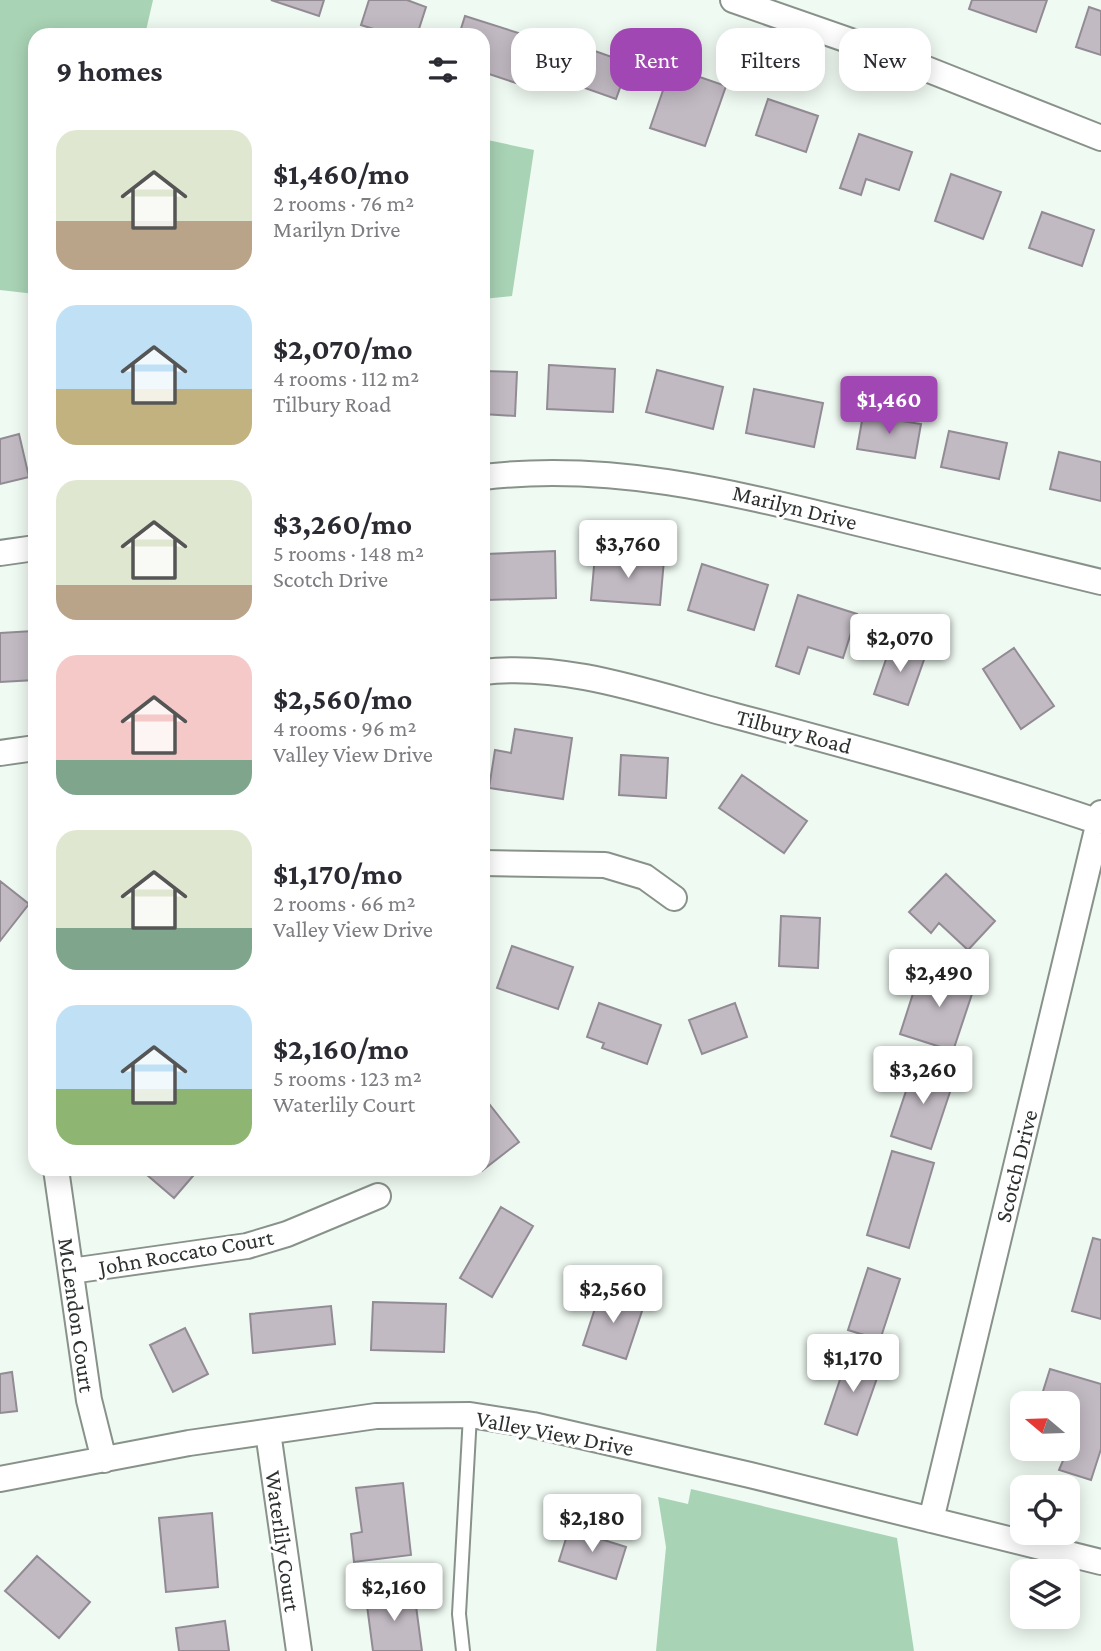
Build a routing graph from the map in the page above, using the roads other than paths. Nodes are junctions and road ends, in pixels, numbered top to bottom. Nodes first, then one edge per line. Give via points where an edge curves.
1 (733, 0) edge
2 (1101, 138) edge
3 (490, 477) edge
4 (28, 549) edge
5 (0, 553) edge
6 (1101, 582) edge
7 (490, 671) edge
8 (28, 749) edge
9 (0, 753) edge
10 (1100, 818) edge
11 (490, 863) edge
12 (674, 898) dead end
13 (57, 1176) edge
14 (378, 1196) dead end
15 (71, 1271) junction
16 (470, 1415) junction
17 (268, 1432) junction
18 (104, 1460) junction
19 (0, 1479) edge
20 (930, 1520) junction
21 (1101, 1562) edge
22 (299, 1651) edge
23 (463, 1651) edge

1 - 2 street via 891,54
3 - 6 street, Marilyn Drive via 573,471 708,487
4 - 5 street
7 - 10 street, Tilbury Road via 559,672 670,698
8 - 9 street
10 - 20 street, Scotch Drive
11 - 12 street via 605,865 645,877
13 - 15 street, McLendon Court
14 - 15 street, John Roccato Court via 247,1246
15 - 18 street, McLendon Court via 89,1400
16 - 17 street, Valley View Drive via 376,1416
16 - 20 street, Valley View Drive via 560,1431
16 - 23 lane via 459,1614
17 - 18 street, Valley View Drive
17 - 22 street, Waterlily Court
18 - 19 street, Valley View Drive
20 - 21 street, Valley View Drive

